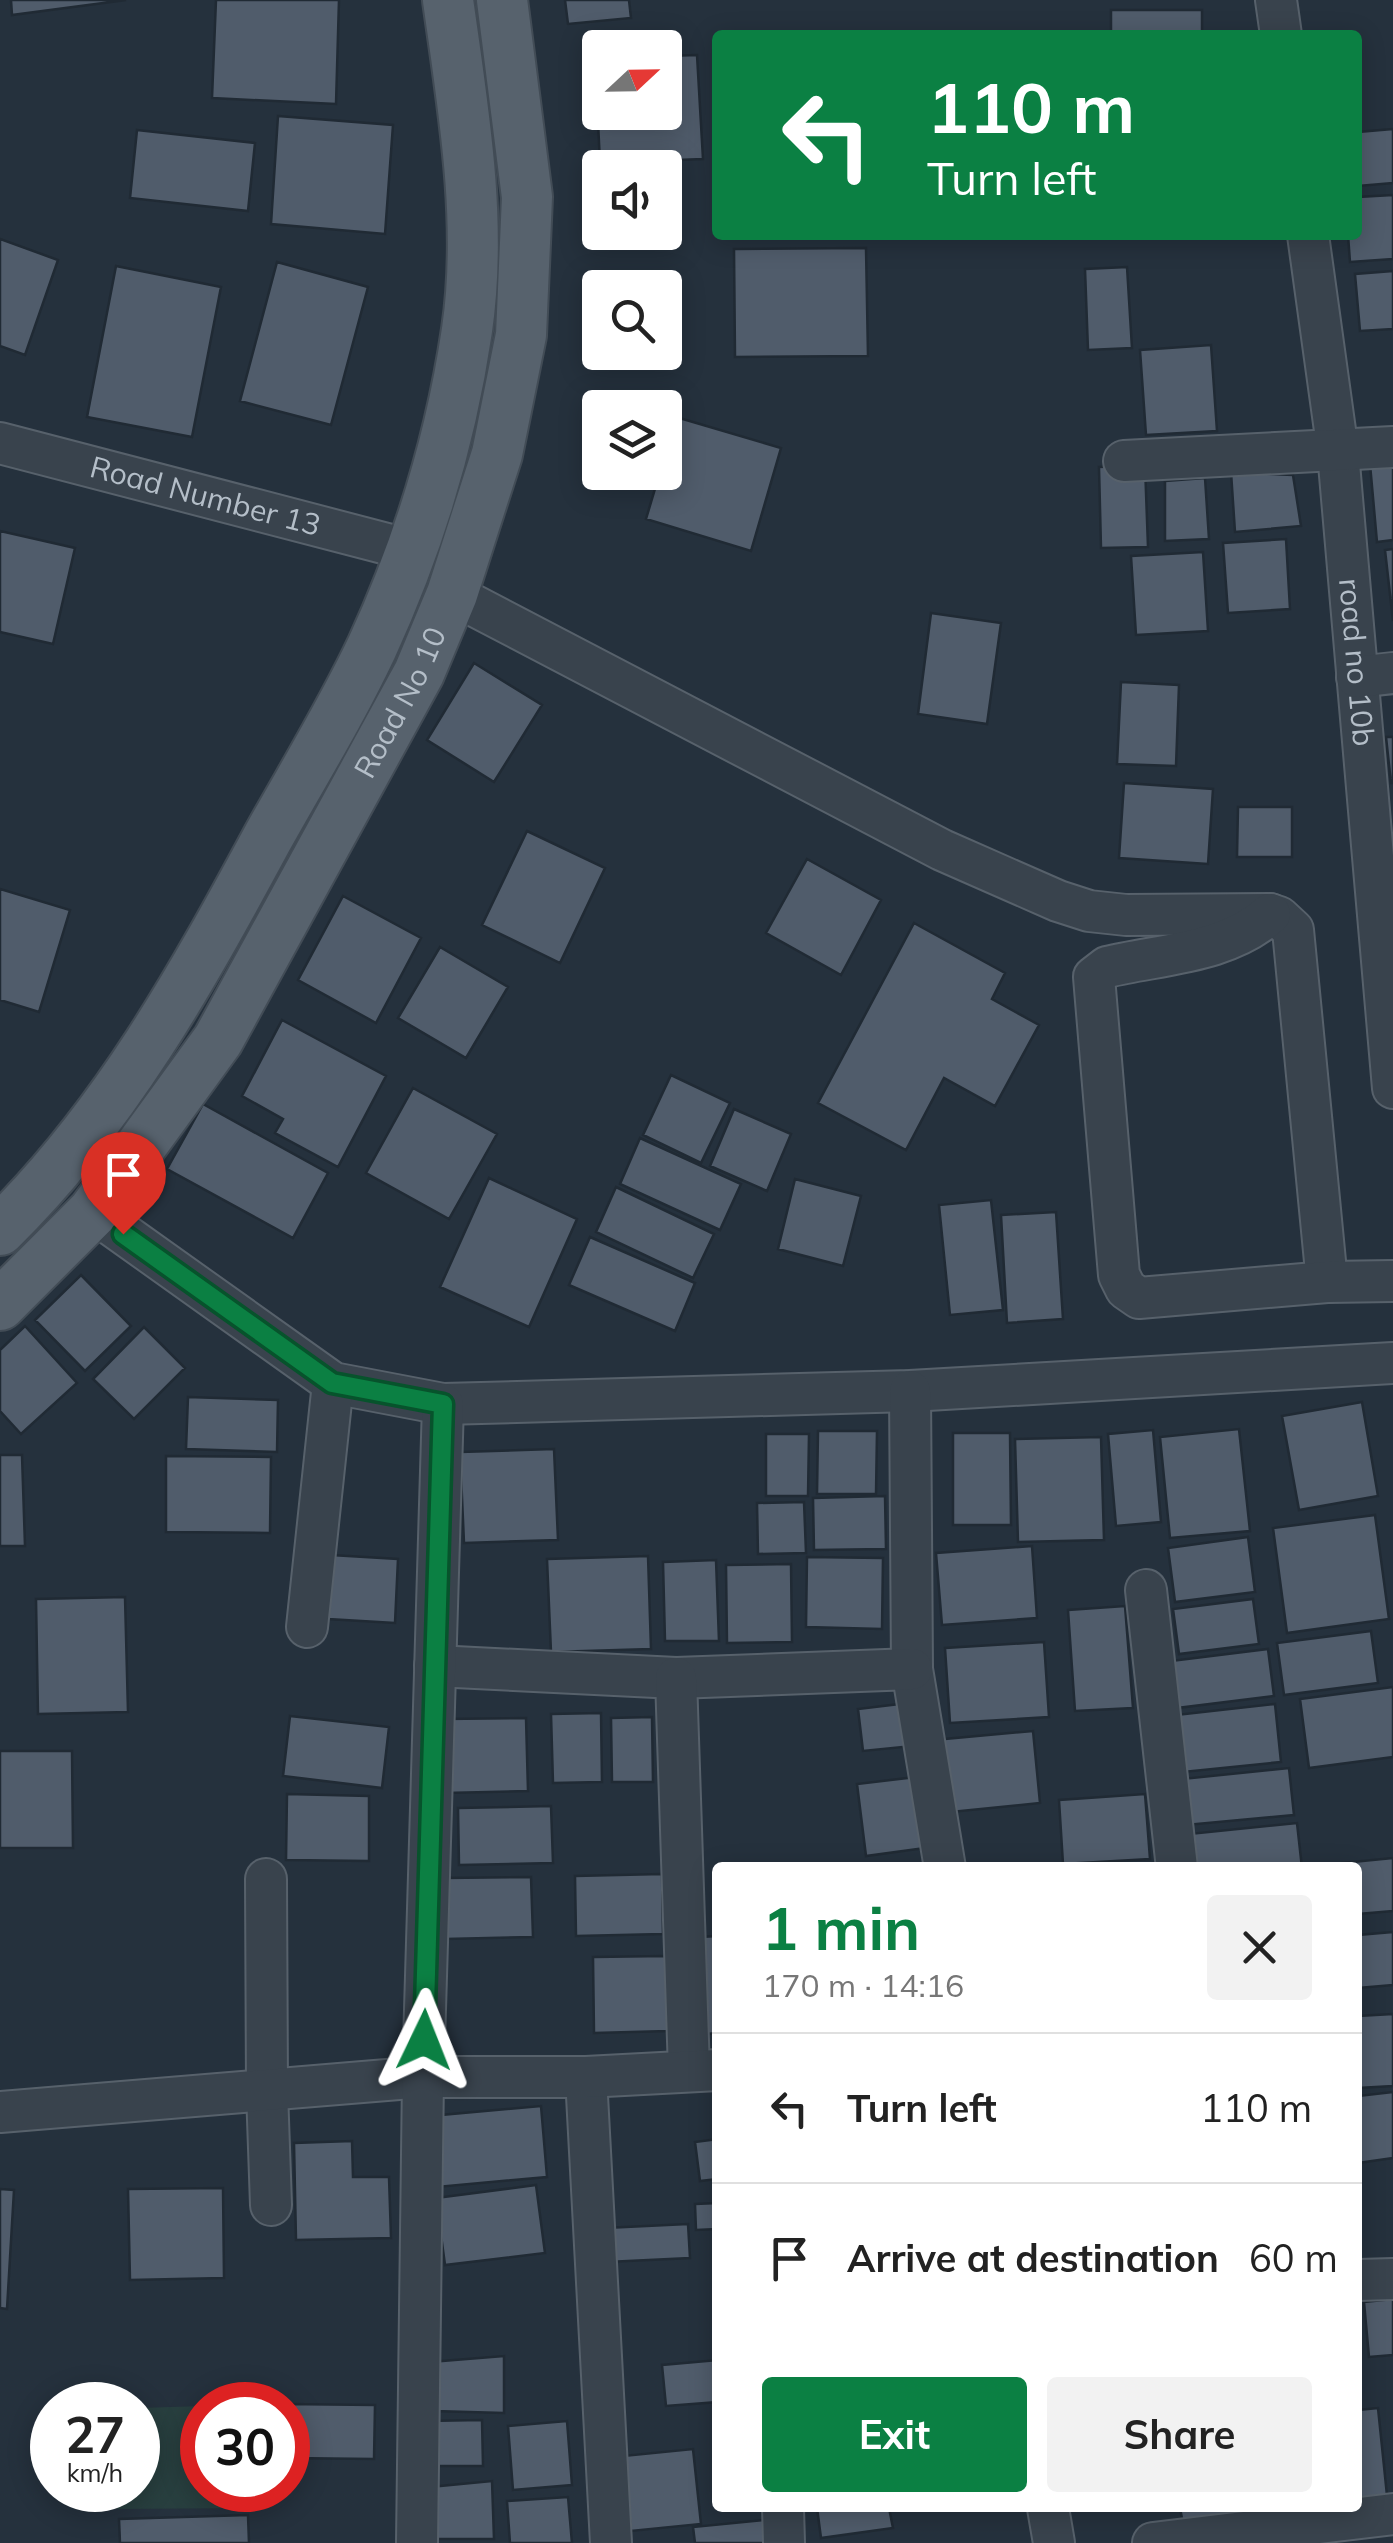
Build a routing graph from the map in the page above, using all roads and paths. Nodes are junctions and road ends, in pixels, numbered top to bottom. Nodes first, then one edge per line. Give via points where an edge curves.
1 (448, 0) edge
2 (502, 0) edge
3 (1276, 0) edge
4 (1280, 30) edge
5 (1309, 240) edge
6 (0, 443) edge
7 (1393, 446) edge
8 (1338, 452) junction
9 (1124, 461) dead end
10 (410, 550) junction
11 (452, 594) junction
12 (1375, 675) edge
13 (1270, 914) junction
14 (1389, 997) edge
15 (1393, 1088) edge
16 (93, 1212) junction
17 (0, 1230) edge
18 (1393, 1281) edge
19 (1327, 1282) junction
20 (0, 1305) edge
21 (1393, 1363) edge
22 (332, 1383) junction
23 (910, 1391) junction
24 (443, 1404) junction
25 (1146, 1590) dead end
26 (307, 1627) dead end
27 (435, 1666) junction
28 (912, 1669) junction
29 (676, 1678) junction
30 (944, 1862) edge
31 (1176, 1862) edge
32 (266, 1879) dead end
33 (703, 2070) edge
34 (423, 2077) junction
35 (586, 2077) junction
36 (266, 2090) junction
37 (0, 2112) edge
38 (271, 2205) dead end
39 (1393, 2278) edge
40 (1362, 2280) edge
41 (783, 2512) edge
42 (1049, 2512) edge
43 (1393, 2514) edge
44 (417, 2543) edge
45 (611, 2543) edge
46 (784, 2543) edge
47 (1054, 2543) edge
48 (1153, 2543) edge

1 - 10 main road, Road No 10 via 473,198 468,328 444,442
2 - 11 main road, Road No 10 via 527,197 521,335 497,454
3 - 4 street
5 - 8 street, road no 10b
6 - 10 street, Road Number 13
7 - 8 street
8 - 9 street
8 - 12 street, road no 10b
10 - 17 main road, Road No 10 via 371,649 172,1011 53,1177
11 - 13 street via 942,850 1058,902 1126,916
11 - 16 main road, Road No 10 via 419,673 218,1040
12 - 14 street, road no 10b
13 - 19 street via 1293,930
13 - 19 street via 1231,941 1106,967 1094,977 1120,1275 1139,1298
14 - 15 street, road no 10b
16 - 20 main road, Road No 10
16 - 22 street
18 - 19 street
21 - 23 street
22 - 24 street
22 - 26 street
23 - 24 street
23 - 28 street
24 - 27 street
25 - 31 street
27 - 29 street
27 - 34 street
28 - 29 street
28 - 30 street
29 - 33 street
32 - 36 street
33 - 35 street
34 - 35 street
34 - 36 street
34 - 44 street
35 - 45 street
36 - 37 street
36 - 38 street
39 - 40 street
41 - 46 street
42 - 47 street
43 - 48 street

